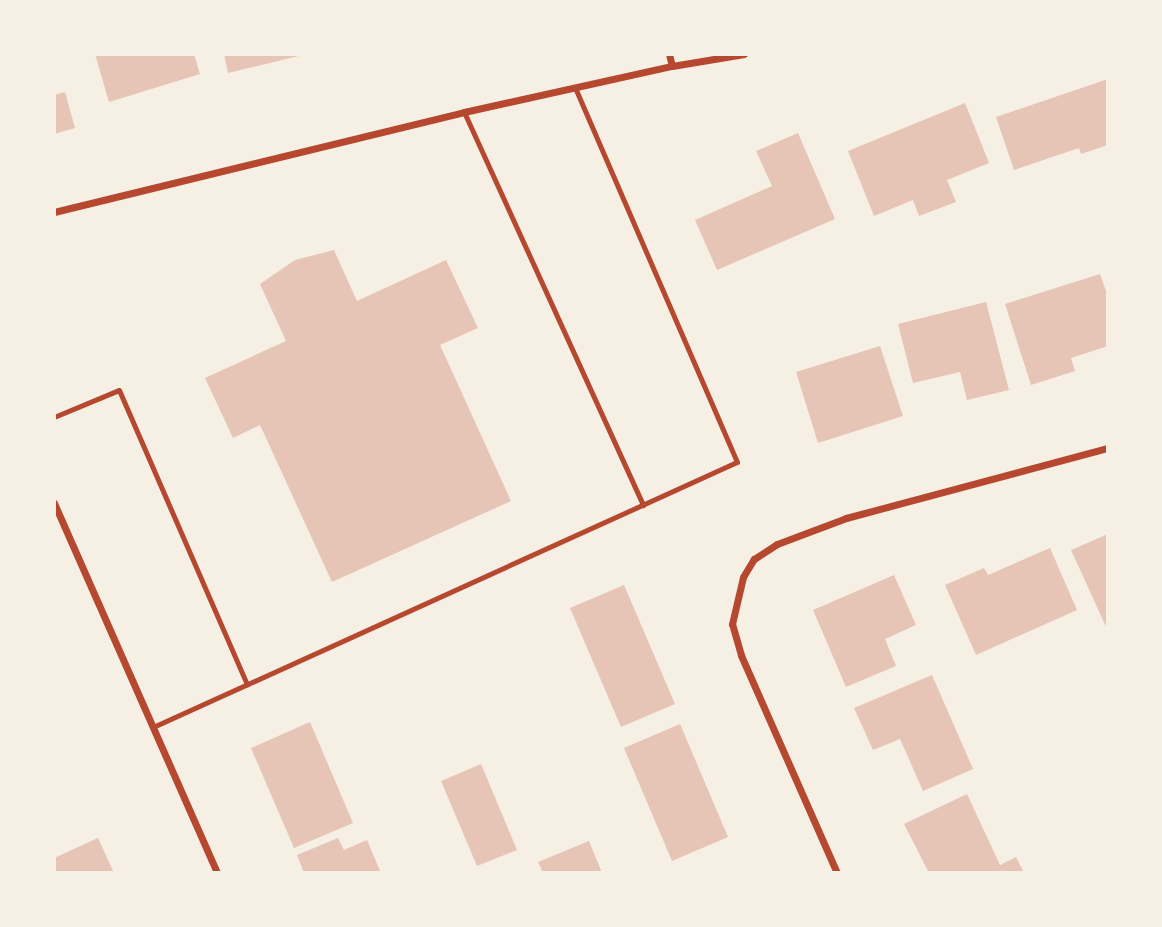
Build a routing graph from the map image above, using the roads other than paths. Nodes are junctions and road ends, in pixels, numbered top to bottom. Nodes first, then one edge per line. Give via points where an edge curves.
1 (669, 54) edge
2 (744, 54) edge
3 (672, 66) junction
4 (575, 87) junction
5 (464, 112) junction
6 (54, 212) edge
7 (54, 417) edge
8 (1108, 448) edge
9 (54, 503) edge
10 (643, 505) junction
11 (247, 684) junction
12 (153, 727) junction
13 (216, 873) edge
14 (837, 873) edge

1 - 3 street
2 - 3 street
3 - 4 street
4 - 5 street
4 - 10 lane via 737,462
5 - 6 street
5 - 10 lane
7 - 11 lane via 119,390
8 - 14 street via 804,532 754,559 743,577 732,624 741,655
9 - 12 street
10 - 11 lane
11 - 12 lane
12 - 13 street

